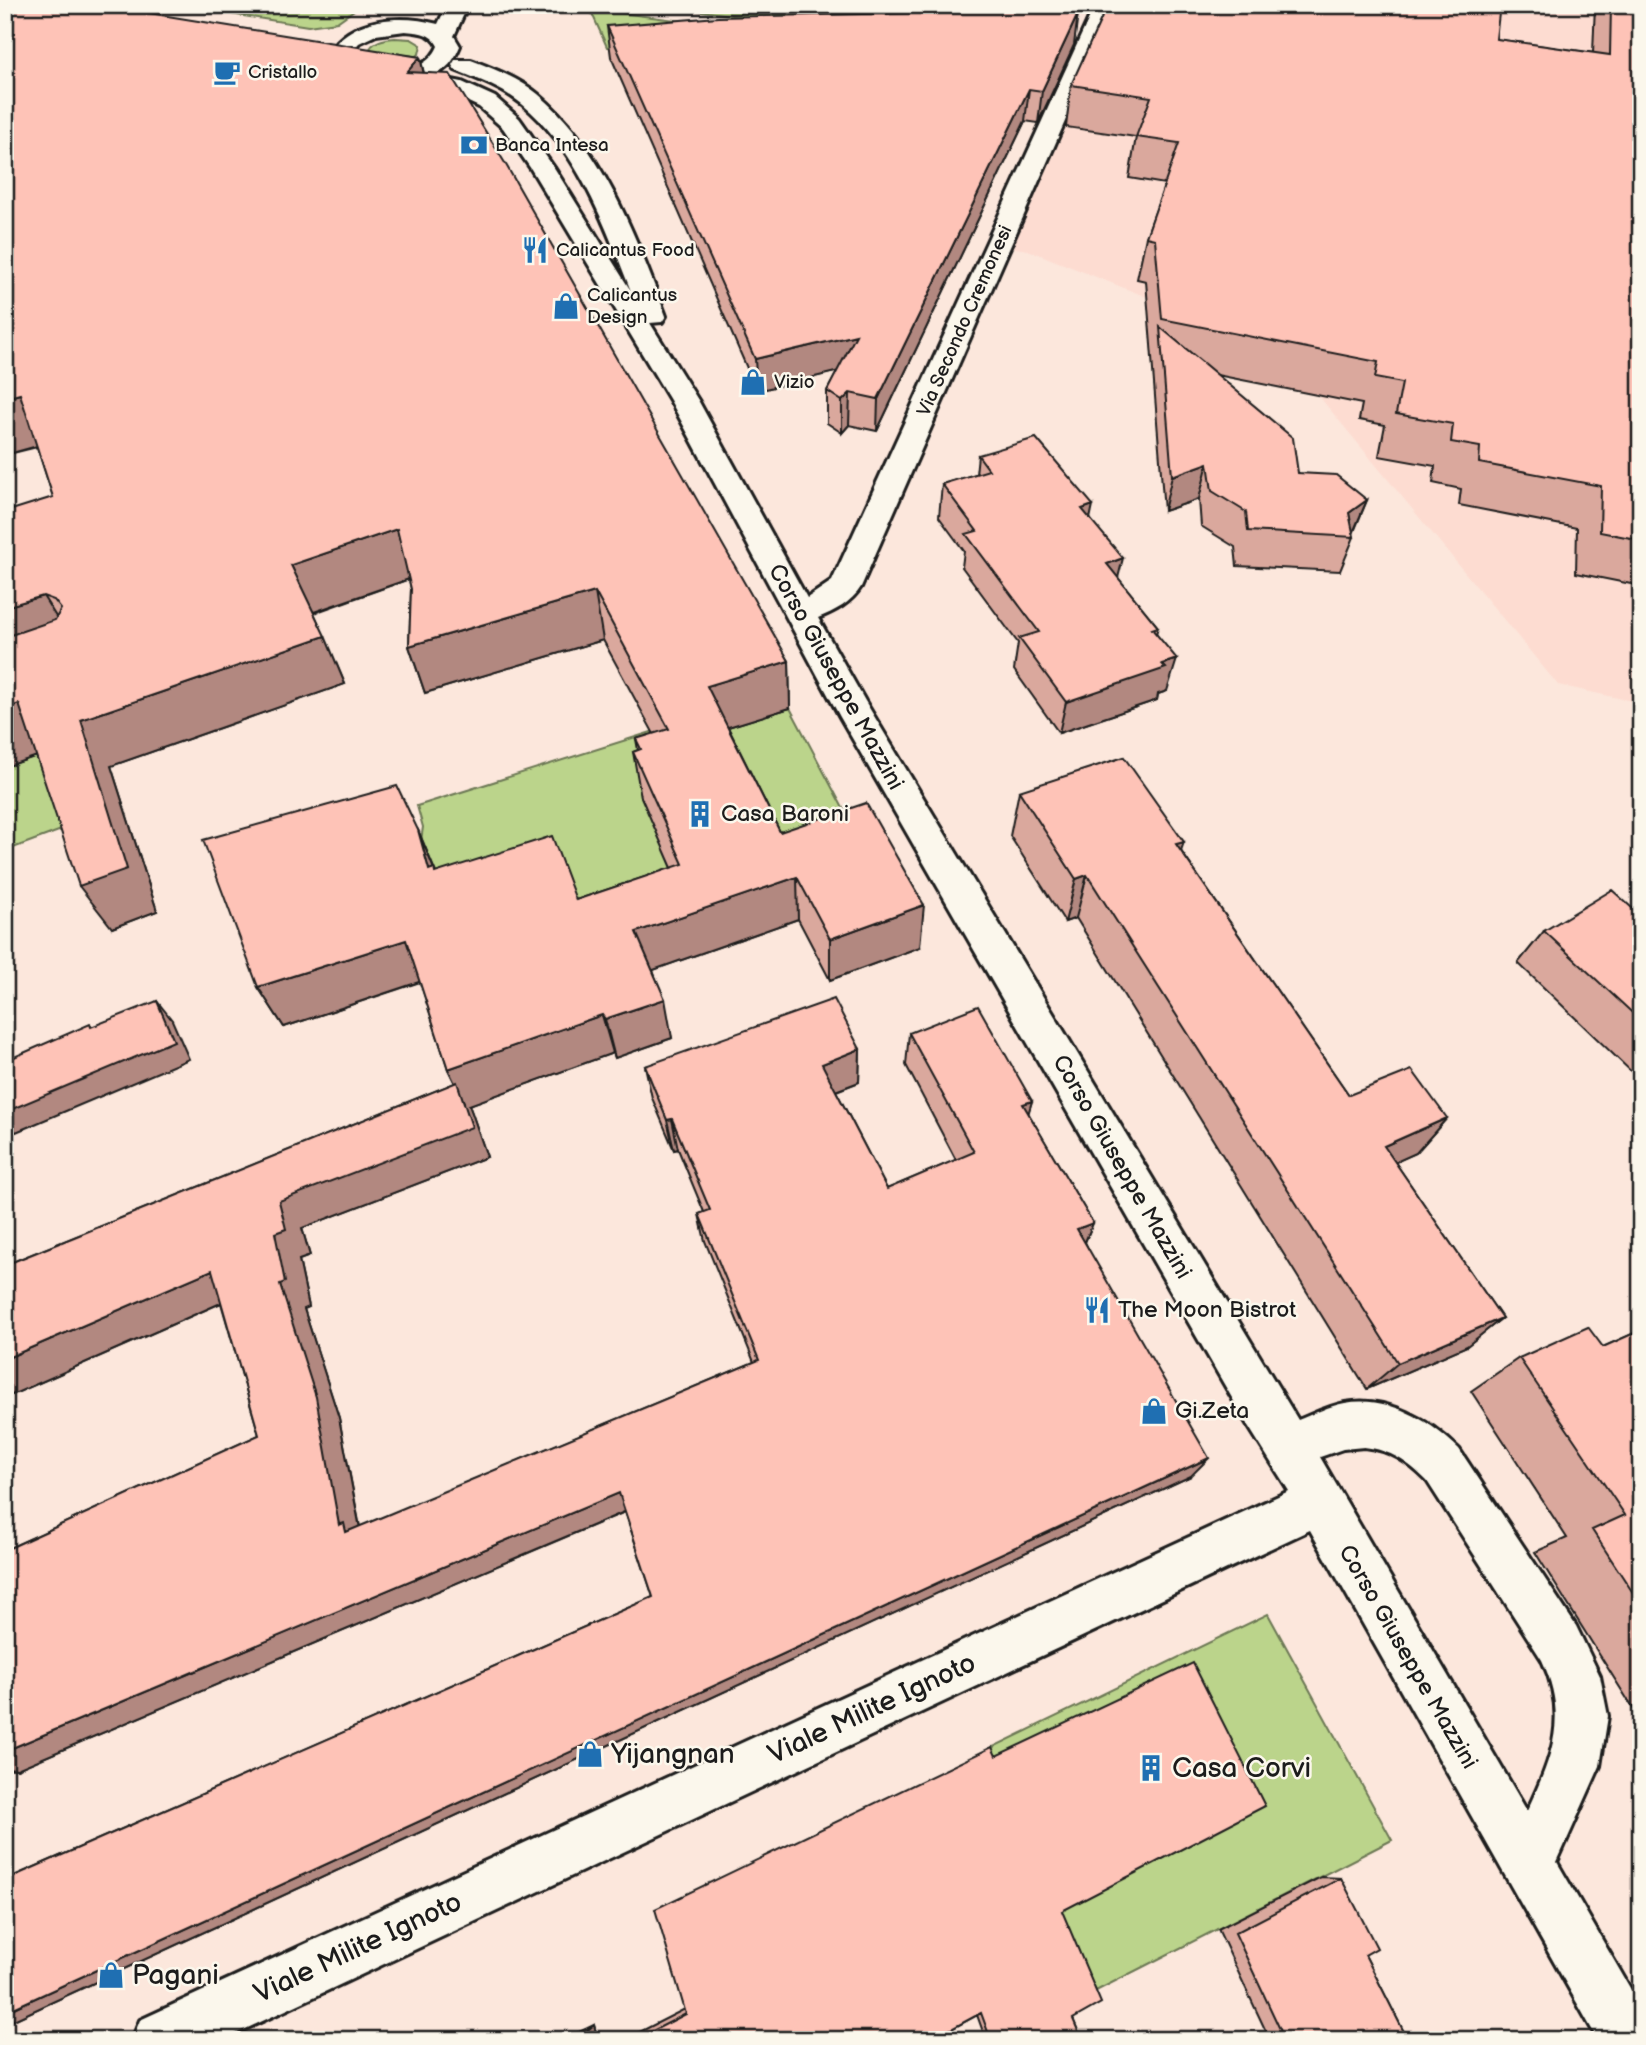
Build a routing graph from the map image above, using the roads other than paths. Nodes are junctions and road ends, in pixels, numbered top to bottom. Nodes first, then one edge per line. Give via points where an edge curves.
1 (402, 5) edge
2 (458, 5) edge
3 (1106, 5) edge
4 (381, 27) junction
5 (358, 34) junction
6 (319, 40) edge
7 (444, 47) junction
8 (317, 63) edge
9 (350, 70) junction
10 (401, 76) junction
11 (684, 400) junction
12 (799, 613) junction
13 (1289, 1447) junction
14 (1318, 1502) junction
15 (1528, 1866) junction
16 (160, 2040) edge
17 (1629, 2040) edge

1 - 4 street
2 - 7 street
3 - 12 street, Via Secondo Cremonesi via 845,587 825,603
4 - 5 street, Corso Giuseppe Mazzini
4 - 7 street, Corso Giuseppe Mazzini via 417,25
5 - 6 street, Corso Giuseppe Mazzini
5 - 9 street via 340,52 343,65
7 - 10 street via 427,70
7 - 11 street, Corso Giuseppe Mazzini via 531,100 575,151 634,262
8 - 9 street
9 - 10 street via 373,77
10 - 11 street, Corso Giuseppe Mazzini via 472,94 511,123
11 - 12 street, Corso Giuseppe Mazzini
12 - 13 street, Corso Giuseppe Mazzini
13 - 14 street, Corso Giuseppe Mazzini
13 - 15 street via 1350,1424 1405,1434 1428,1448 1559,1643 1575,1676 1583,1716 1574,1766
14 - 15 street, Corso Giuseppe Mazzini
14 - 16 street, Viale Milite Ignoto
15 - 17 street, Corso Giuseppe Mazzini

